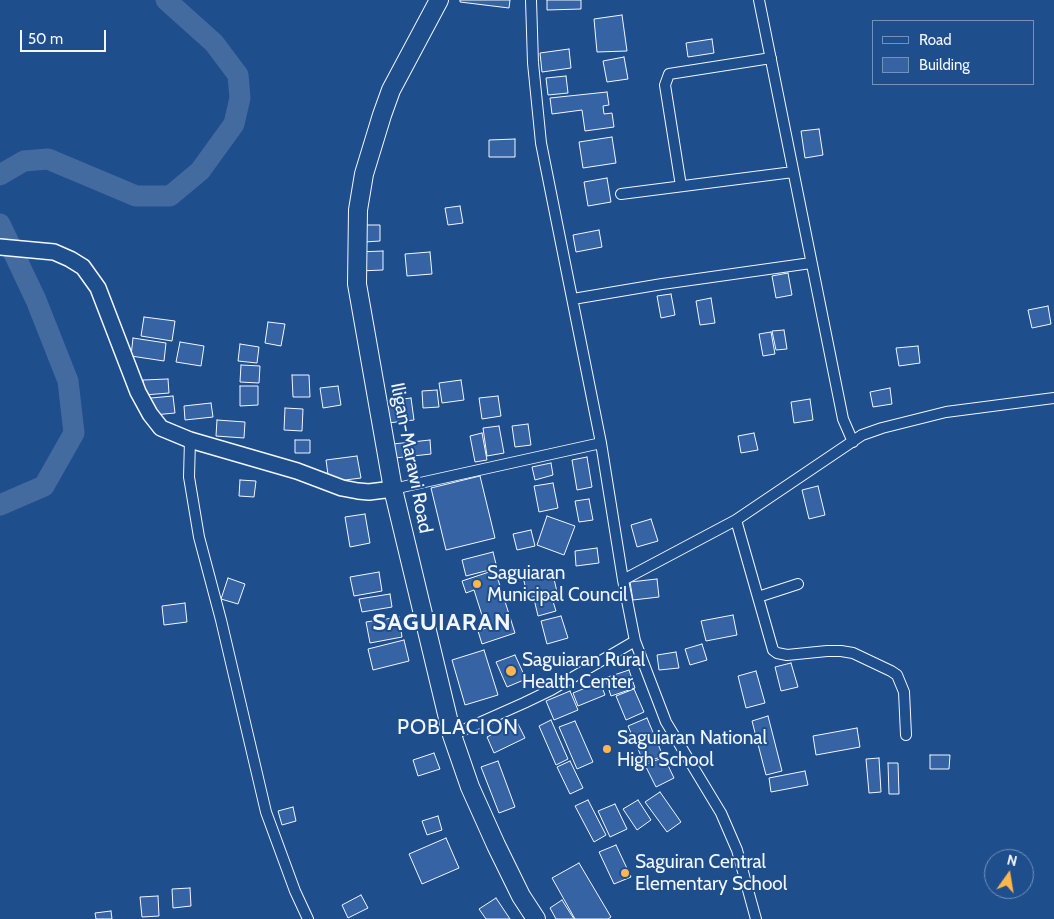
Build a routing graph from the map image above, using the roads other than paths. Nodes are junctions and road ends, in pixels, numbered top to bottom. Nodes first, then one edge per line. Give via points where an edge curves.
1 (439, 0) edge
2 (531, 0) edge
3 (759, 0) edge
4 (771, 58) junction
5 (793, 172) junction
6 (681, 186) junction
7 (621, 194) dead end
8 (0, 247) edge
9 (811, 263) junction
10 (573, 299) junction
11 (1054, 398) edge
12 (190, 440) junction
13 (852, 442) junction
14 (601, 443) junction
15 (393, 489) junction
16 (736, 520) junction
17 (622, 580) junction
18 (798, 584) dead end
19 (758, 597) junction
20 (635, 641) junction
21 (452, 735) junction
22 (906, 735) dead end
23 (308, 919) edge
24 (536, 919) edge
25 (756, 919) edge

1 - 15 highway, Iligan-Marawi Road via 391,90 364,174 358,210 357,284
2 - 10 street via 540,143
3 - 4 street
4 - 5 street
4 - 6 street via 669,74 665,85
5 - 6 street
5 - 9 street
6 - 7 street
8 - 12 main road via 54,252 83,267 98,288 138,392 150,414 161,428
9 - 10 street
9 - 13 street via 843,419
10 - 14 street
11 - 13 street via 946,412 882,428
12 - 15 main road via 297,471 342,488 369,492
12 - 23 street via 189,477 199,537 266,812
13 - 16 street
14 - 15 street
14 - 17 street
15 - 21 highway, Iligan-Marawi Road
16 - 17 street
16 - 19 street
17 - 20 street
18 - 19 street
19 - 22 street via 773,650 777,654 853,653 897,675 904,692
20 - 21 street via 542,694
20 - 25 street via 666,722 721,812 737,850
21 - 24 highway, Iligan-Marawi Road via 470,787 496,845

